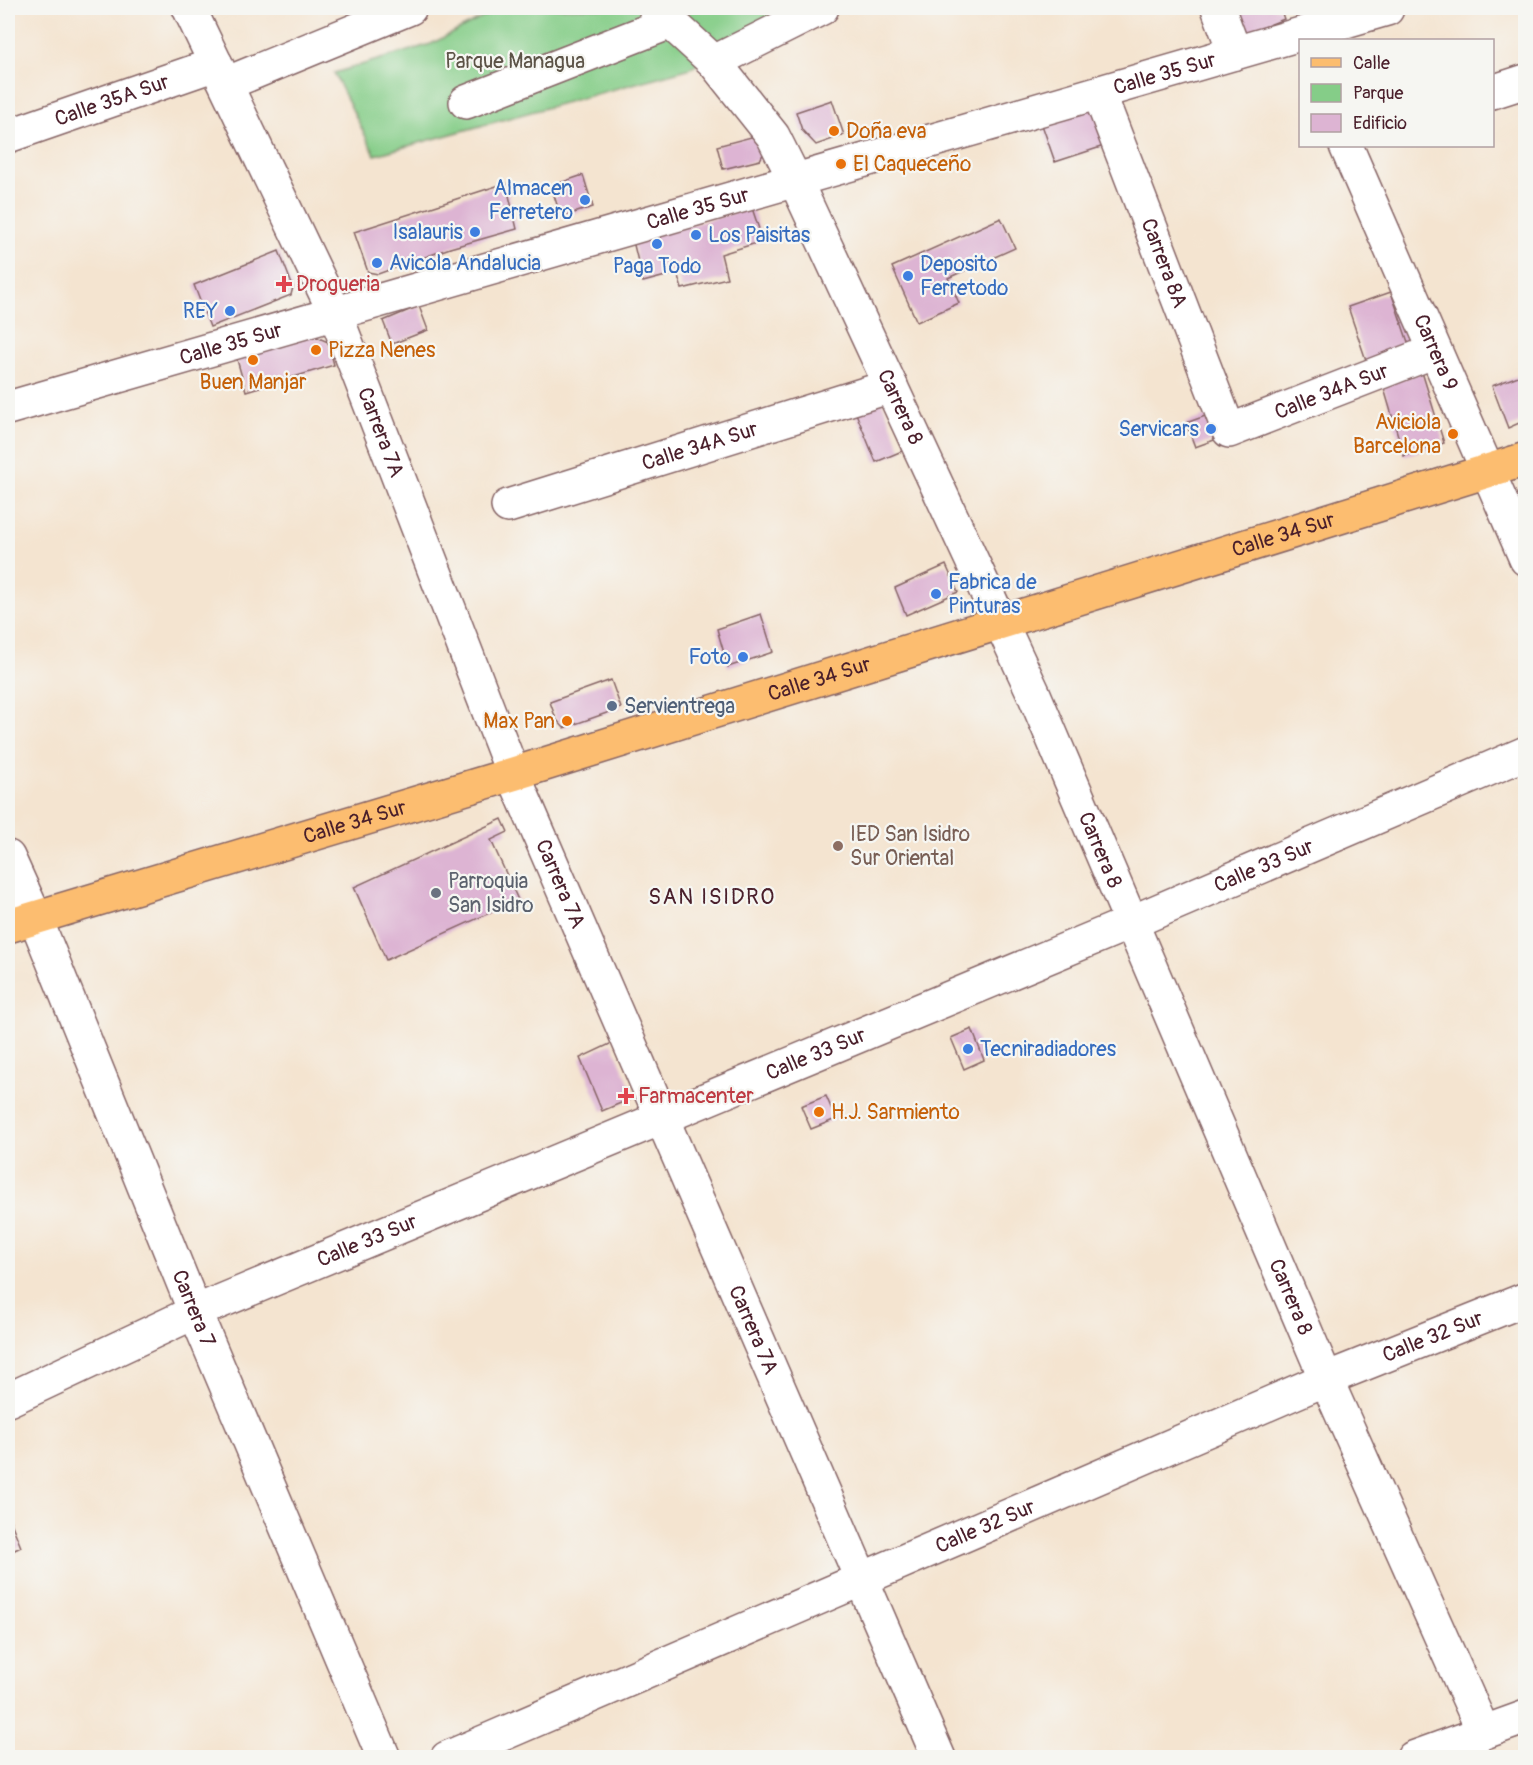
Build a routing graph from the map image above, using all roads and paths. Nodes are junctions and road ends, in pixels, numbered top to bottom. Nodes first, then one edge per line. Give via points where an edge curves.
1 (189, 8) edge
2 (410, 8) edge
3 (822, 8) edge
4 (1218, 8) edge
5 (1387, 8) edge
6 (663, 15) edge
7 (1362, 39) edge
8 (1235, 53) junction
9 (714, 62) junction
10 (222, 74) junction
11 (1526, 81) edge
12 (1494, 91) edge
13 (1099, 93) junction
14 (466, 102) dead end
15 (8, 136) edge
16 (1346, 147) edge
17 (795, 180) junction
18 (335, 313) junction
19 (1435, 351) junction
20 (891, 386) junction
21 (8, 408) edge
22 (1229, 431) joint
23 (1526, 459) edge
24 (1487, 471) junction
25 (508, 506) dead end
26 (1526, 559) edge
27 (1001, 622) junction
28 (1526, 753) edge
29 (513, 774) junction
30 (8, 857) edge
31 (21, 922) edge
32 (1132, 922) junction
33 (662, 1117) junction
34 (1526, 1299) edge
35 (195, 1312) junction
36 (1326, 1379) junction
37 (8, 1400) edge
38 (862, 1580) junction
39 (1526, 1717) edge
40 (1483, 1731) junction
41 (384, 1758) edge
42 (447, 1758) edge
43 (939, 1758) edge
44 (1413, 1758) edge

1 - 10 street, Carrera 7A
2 - 10 street, Calle 35A Sur
3 - 9 street
4 - 8 street
5 - 7 street
5 - 8 street, Calle 35 Sur
6 - 9 street, Carrera 8
6 - 14 street
8 - 13 street, Calle 35 Sur
9 - 17 street, Carrera 8 via 773,136
10 - 15 street, Calle 35A Sur
10 - 18 street, Carrera 7A
11 - 12 street
13 - 17 street, Calle 35 Sur
13 - 22 street, Carrera 8A
16 - 19 street, Carrera 9
17 - 18 street, Calle 35 Sur
17 - 20 street, Carrera 8
18 - 21 street, Calle 35 Sur
18 - 29 street, Carrera 7A
19 - 22 street, Calle 34A Sur
19 - 24 street, Carrera 9
20 - 25 street, Calle 34A Sur
20 - 27 street, Carrera 8
23 - 24 main road, Calle 34 Sur
24 - 26 street, Carrera 9
24 - 27 main road, Calle 34 Sur
27 - 29 main road, Calle 34 Sur
27 - 32 street, Carrera 8
28 - 32 street, Calle 33 Sur
29 - 31 main road, Calle 34 Sur
29 - 33 street, Carrera 7A
30 - 31 street, Carrera 7
31 - 35 street, Carrera 7
32 - 33 street, Calle 33 Sur
32 - 36 street, Carrera 8
33 - 35 street, Calle 33 Sur
33 - 38 street, Carrera 7A
34 - 36 street, Calle 32 Sur
35 - 37 street, Calle 33 Sur
35 - 41 street, Carrera 7
36 - 38 street, Calle 32 Sur
36 - 40 street, Carrera 8
38 - 42 street, Calle 32 Sur
38 - 43 street, Carrera 7A
39 - 40 street
40 - 44 street

